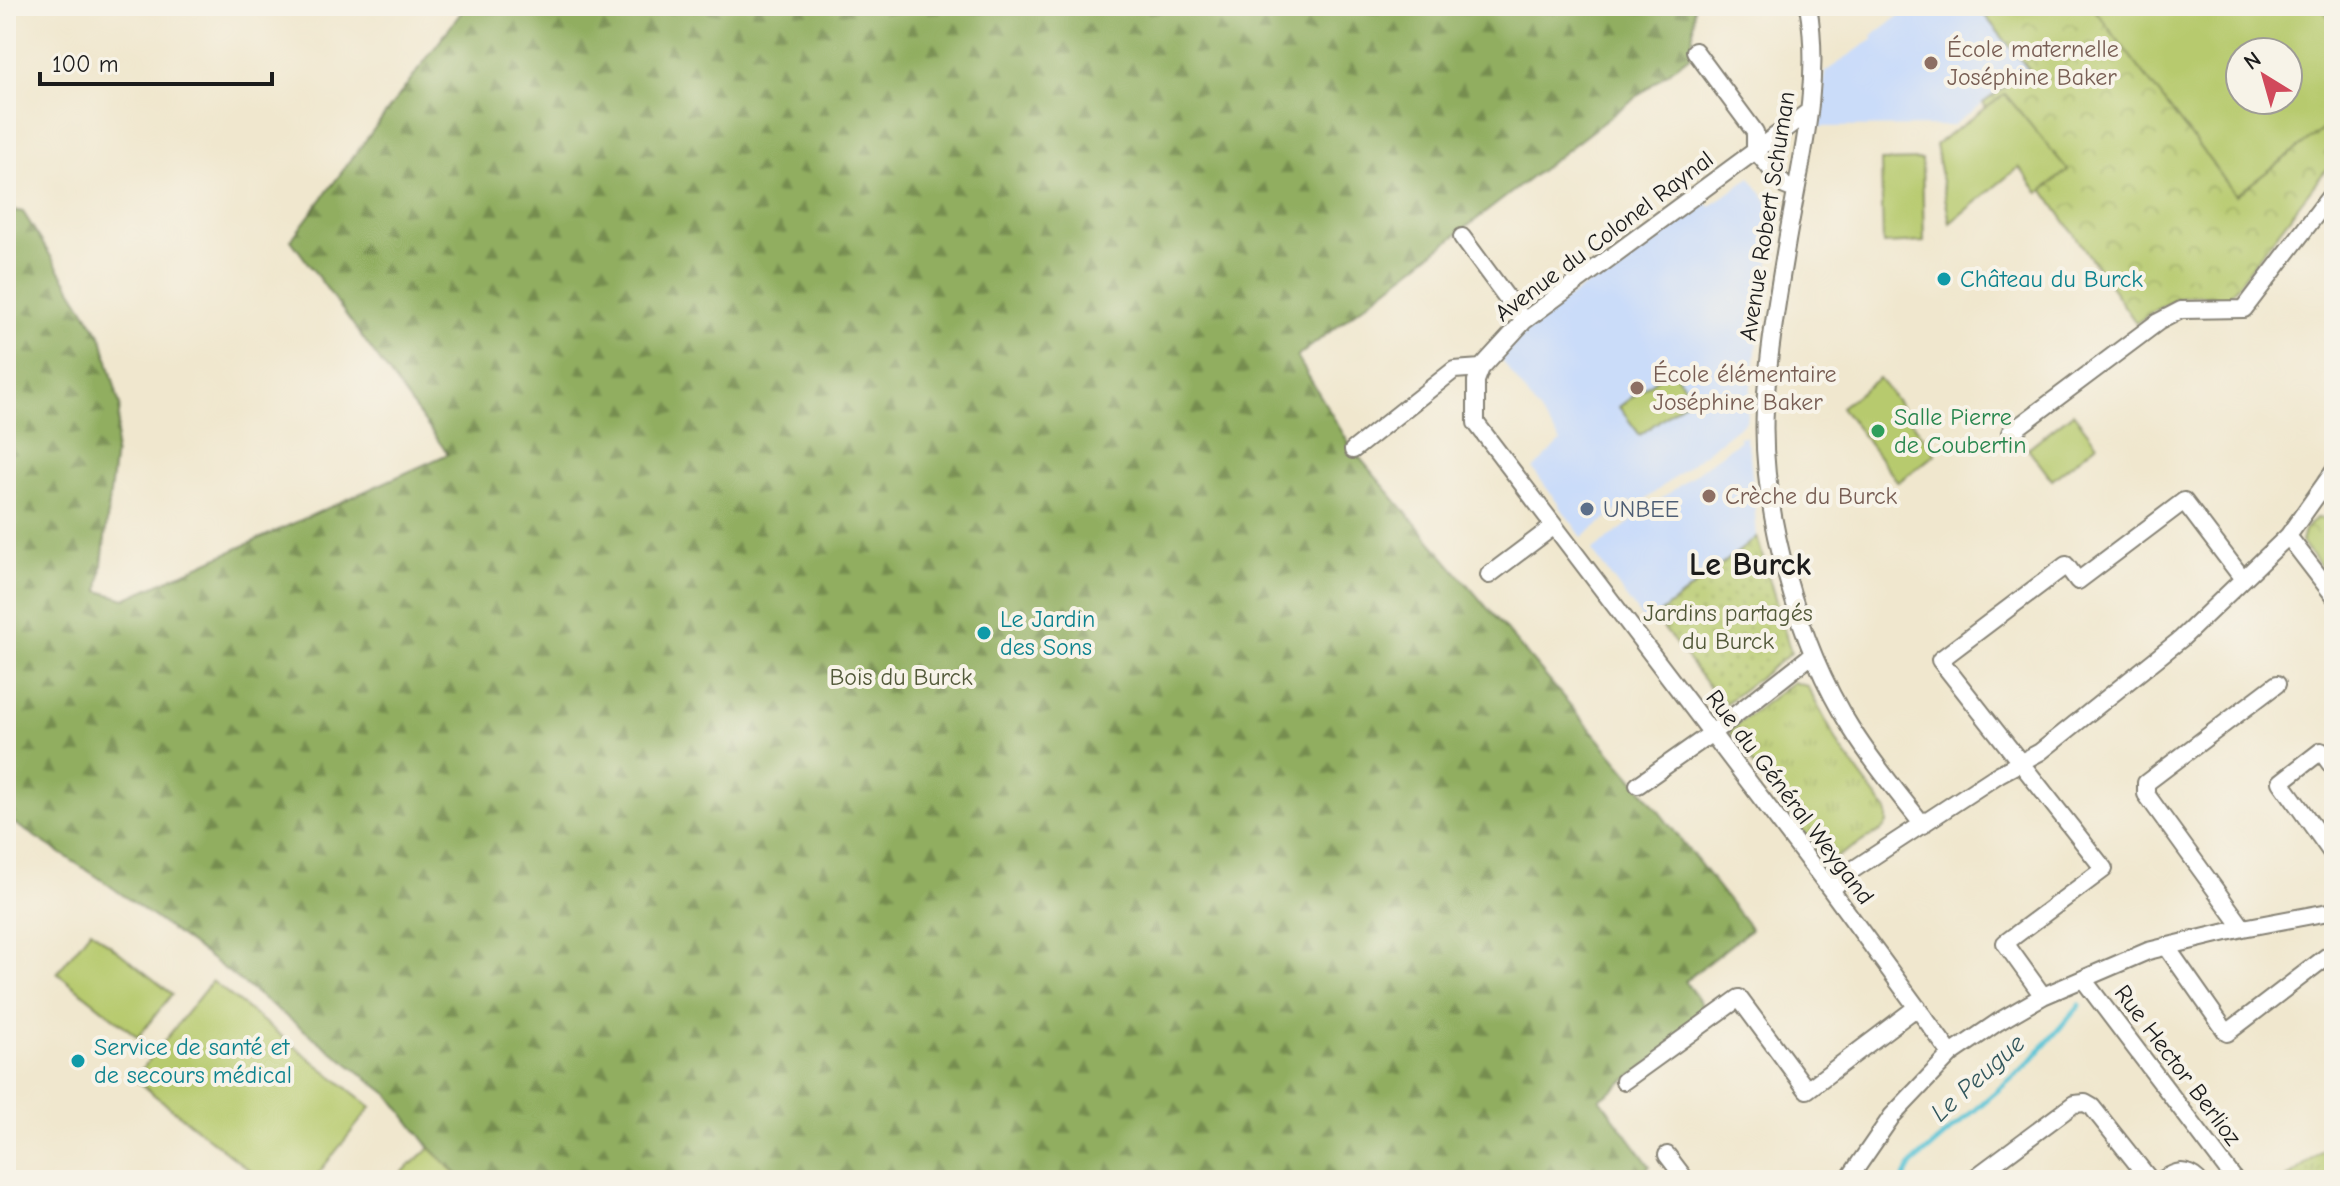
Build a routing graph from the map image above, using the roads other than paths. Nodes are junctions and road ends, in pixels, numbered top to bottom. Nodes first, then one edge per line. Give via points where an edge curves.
1 (1808, 6) edge
2 (1695, 51) dead end
3 (1808, 112) junction
4 (1755, 150) junction
5 (1795, 190) junction
6 (2334, 191) edge
7 (1462, 237) dead end
8 (1524, 321) junction
9 (1481, 368) junction
10 (2010, 433) dead end
11 (1353, 450) dead end
12 (2334, 471) edge
13 (1554, 526) junction
14 (2288, 536) junction
15 (1489, 575) dead end
16 (2243, 579) junction
17 (2334, 596) edge
18 (1812, 655) junction
19 (2277, 684) dead end
20 (1712, 733) junction
21 (2021, 763) junction
22 (2334, 769) edge
23 (1638, 785) dead end
24 (1923, 825) junction
25 (2334, 856) edge
26 (1831, 890) junction
27 (2334, 911) edge
28 (2243, 928) junction
29 (2166, 946) junction
30 (2334, 951) edge
31 (2083, 979) junction
32 (2043, 996) junction
33 (1917, 1007) junction
34 (1951, 1054) junction
35 (1624, 1081) dead end
36 (1667, 1155) dead end
37 (1686, 1180) edge
38 (1848, 1180) edge
39 (1972, 1180) edge
40 (2150, 1180) edge
41 (2162, 1180) edge
42 (2198, 1180) edge
43 (2235, 1180) edge

1 - 3 street, Avenue Robert Schuman via 1813,36
2 - 4 street via 1755,132
3 - 4 street, Avenue du Colonel Raynal
3 - 5 street, Avenue Robert Schuman
4 - 5 street via 1785,186
4 - 8 street, Avenue du Colonel Raynal
5 - 18 street, Avenue Robert Schuman via 1771,342 1765,446 1775,524
6 - 10 street via 2244,309 2181,310 2158,322
7 - 8 street
8 - 9 street, Avenue du Colonel Raynal
9 - 11 street via 1454,370
9 - 13 street, Rue du Général Weygand via 1476,423
12 - 14 street
13 - 15 street
13 - 20 street, Rue du Général Weygand
14 - 16 street
14 - 17 street
16 - 21 street via 2181,639
16 - 21 street via 2184,501 2078,581 2066,565 1940,660
18 - 20 street
18 - 24 street, Avenue Robert Schuman via 1849,726
19 - 28 street via 2146,783 2146,794
20 - 23 street
20 - 26 street, Rue du Général Weygand
21 - 24 street
21 - 32 street via 2104,869 2005,943
22 - 25 street via 2321,751 2281,782
24 - 26 street
26 - 33 street, Rue du Général Weygand
27 - 28 street
28 - 29 street
29 - 30 street via 2227,1033
29 - 31 street
31 - 32 street
31 - 43 street, Rue Hector Berlioz
32 - 34 street
33 - 34 street, Rue du Général Weygand
33 - 35 street via 1807,1090 1739,998
34 - 38 street via 1892,1116
36 - 37 street
39 - 40 street via 2074,1104 2085,1103
41 - 42 street via 2185,1171

